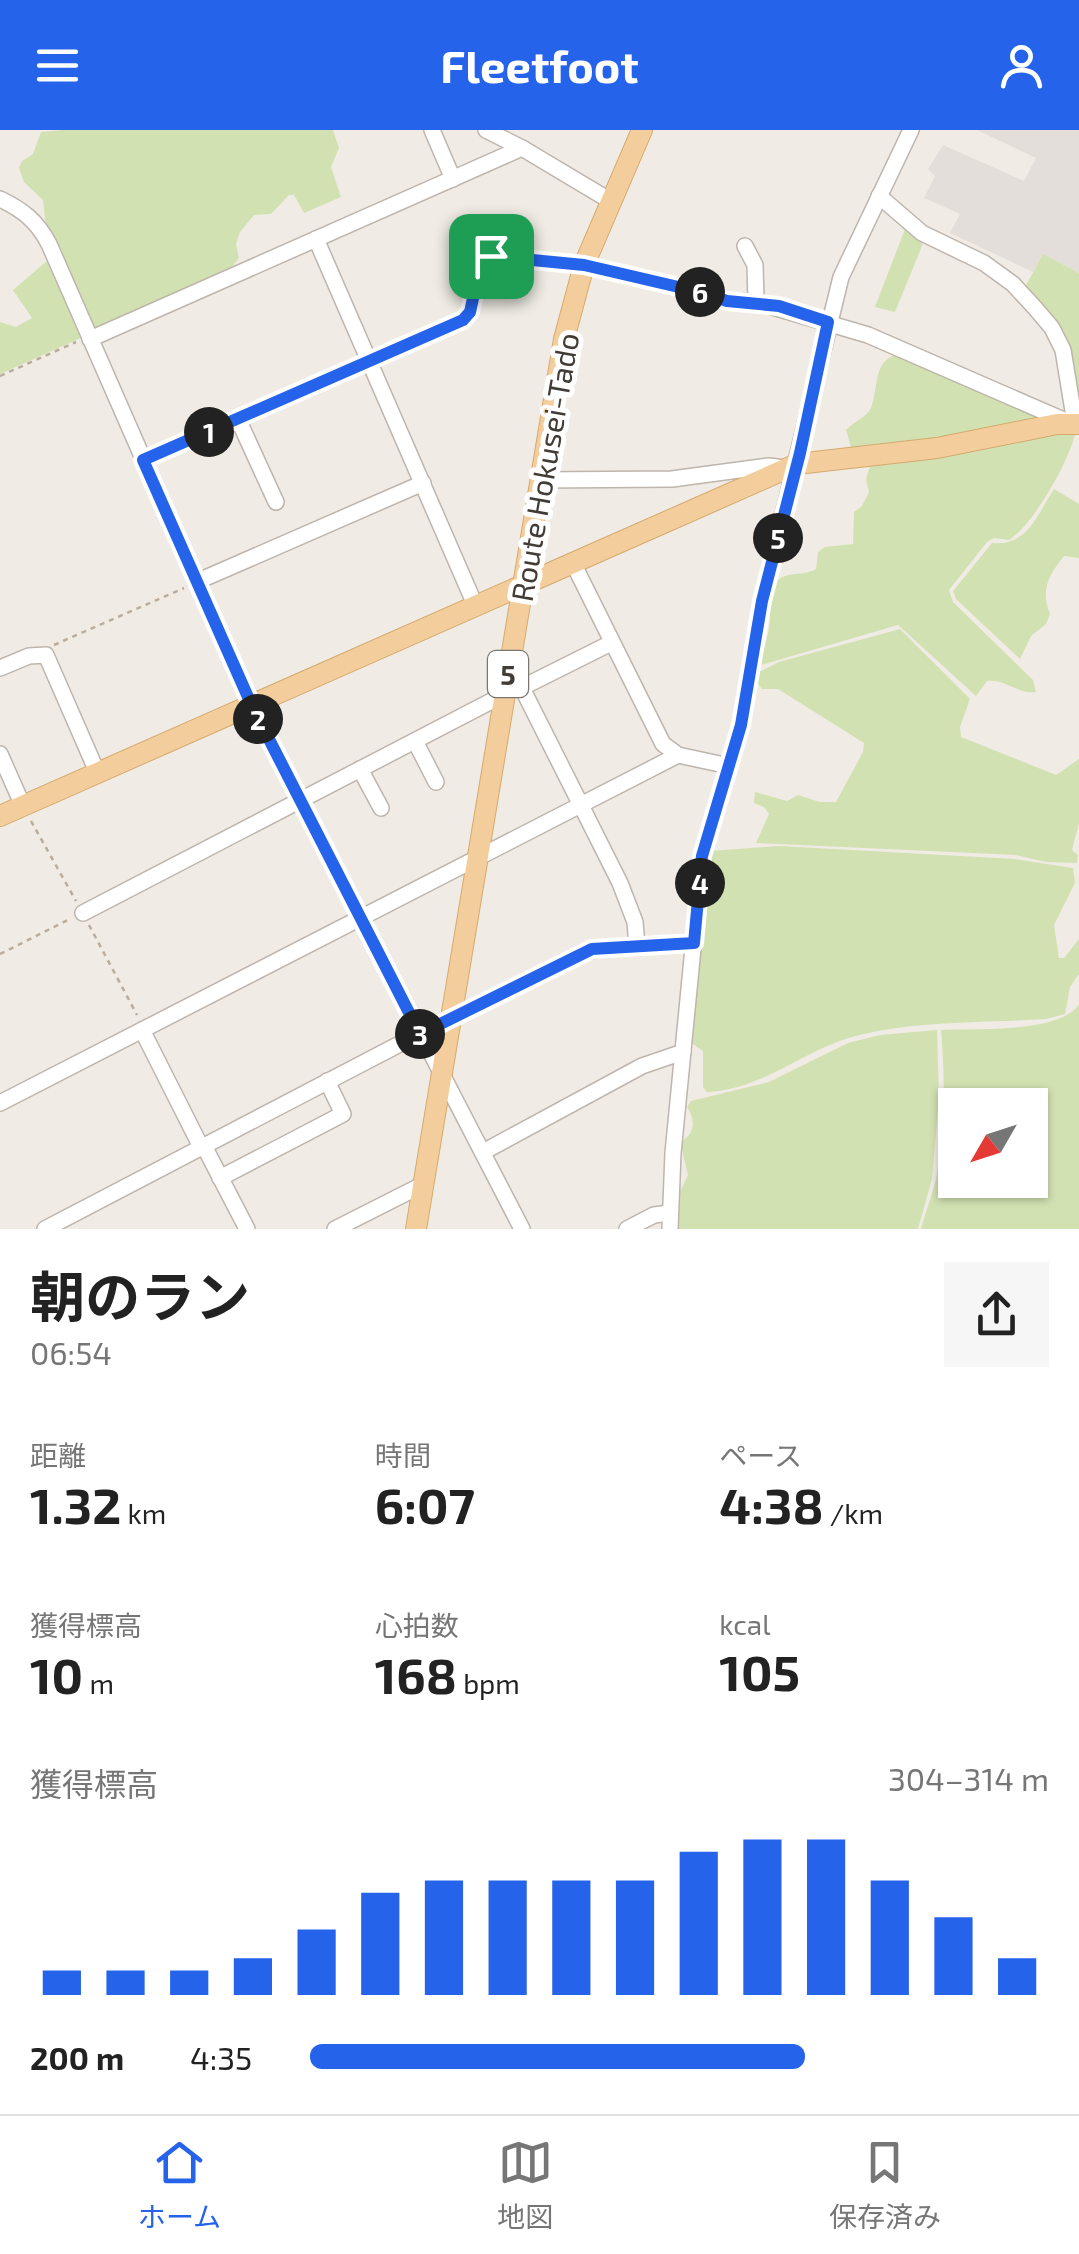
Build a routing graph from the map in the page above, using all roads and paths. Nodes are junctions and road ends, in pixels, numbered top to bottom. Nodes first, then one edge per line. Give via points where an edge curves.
1 (432, 130) edge
2 (486, 130) edge
3 (642, 130) edge
4 (911, 130) edge
5 (522, 148) junction
6 (453, 178) junction
7 (879, 196) junction
8 (0, 199) edge
9 (609, 200) junction
10 (316, 240) junction
11 (745, 246) dead end
12 (584, 265) junction
13 (756, 302) junction
14 (828, 322) junction
15 (90, 338) junction
16 (370, 361) junction
17 (0, 376) edge
18 (238, 419) junction
19 (1075, 423) edge
20 (143, 460) junction
21 (793, 466) junction
22 (540, 480) junction
23 (422, 483) junction
24 (276, 502) dead end
25 (574, 563) junction
26 (196, 582) junction
27 (523, 586) junction
28 (476, 607) junction
29 (611, 643) junction
30 (36, 655) junction
31 (0, 668) edge
32 (513, 691) junction
33 (252, 706) junction
34 (414, 741) junction
35 (0, 754) edge
36 (678, 755) junction
37 (728, 766) junction
38 (360, 769) junction
39 (98, 774) junction
40 (436, 782) dead end
41 (301, 801) junction
42 (580, 805) junction
43 (22, 806) junction
44 (381, 809) dead end
45 (0, 816) edge
46 (478, 856) junction
47 (83, 913) joint
48 (360, 917) junction
49 (694, 943) junction
50 (638, 946) junction
51 (0, 954) edge
52 (451, 1018) junction
53 (142, 1030) junction
54 (420, 1034) junction
55 (684, 1052) junction
56 (442, 1072) junction
57 (327, 1082) junction
58 (0, 1103) edge
59 (202, 1147) junction
60 (483, 1152) junction
61 (220, 1178) junction
62 (424, 1184) junction
63 (670, 1221) edge
64 (44, 1229) edge
65 (247, 1229) edge
66 (334, 1229) edge
67 (416, 1229) edge
68 (522, 1229) edge
69 (627, 1229) edge

1 - 6 street
2 - 5 street
3 - 9 main road, Route Hokusei-Tado / 5
4 - 7 street
5 - 6 street
5 - 9 street
6 - 10 street
7 - 14 street
7 - 19 street via 922,233 984,263 1036,309 1063,350
8 - 15 street via 41,228
9 - 12 main road, Route Hokusei-Tado / 5
10 - 15 street
10 - 16 street
11 - 13 street via 755,265
12 - 13 street via 727,301
12 - 16 street via 482,258 463,320
12 - 22 main road, Route Hokusei-Tado / 5
13 - 14 street
14 - 19 street
14 - 21 street
15 - 17 path
15 - 20 street
16 - 18 street
16 - 23 street
18 - 20 street
18 - 24 street
19 - 21 main road
20 - 26 street
21 - 22 street via 672,479
21 - 25 main road
21 - 37 street
22 - 27 main road, Route Hokusei-Tado / 5
23 - 26 street
23 - 28 street
25 - 27 main road
25 - 29 street
26 - 30 path
26 - 33 street
27 - 28 main road
27 - 32 main road, Route Hokusei-Tado / 5 via 510,664
28 - 33 main road
29 - 32 street
29 - 36 street via 662,744
30 - 31 street
30 - 39 street via 46,655
32 - 34 street
32 - 42 street
32 - 46 main road, Route Hokusei-Tado / 5
33 - 39 main road
33 - 41 street
34 - 38 street
34 - 40 street
35 - 43 street
36 - 37 street
36 - 42 street
37 - 49 street via 702,856
38 - 41 street
38 - 44 street
39 - 43 main road
41 - 47 street
41 - 48 street
42 - 46 street
42 - 50 street via 630,905
43 - 45 main road
46 - 48 street
46 - 52 main road, Route Hokusei-Tado / 5
47 - 51 path
48 - 53 street
48 - 54 street
49 - 50 street
49 - 55 street
50 - 52 street via 582,953
52 - 54 street
52 - 56 main road, Route Hokusei-Tado / 5
53 - 58 street
53 - 59 street
54 - 56 street
54 - 57 street
55 - 60 street via 642,1066
55 - 63 street
56 - 60 street
56 - 62 main road, Route Hokusei-Tado / 5
57 - 59 street
57 - 61 street via 344,1114
59 - 61 street
59 - 64 street
60 - 68 street
61 - 65 street
62 - 66 street
62 - 67 main road, Route Hokusei-Tado / 5
63 - 69 street via 654,1215

